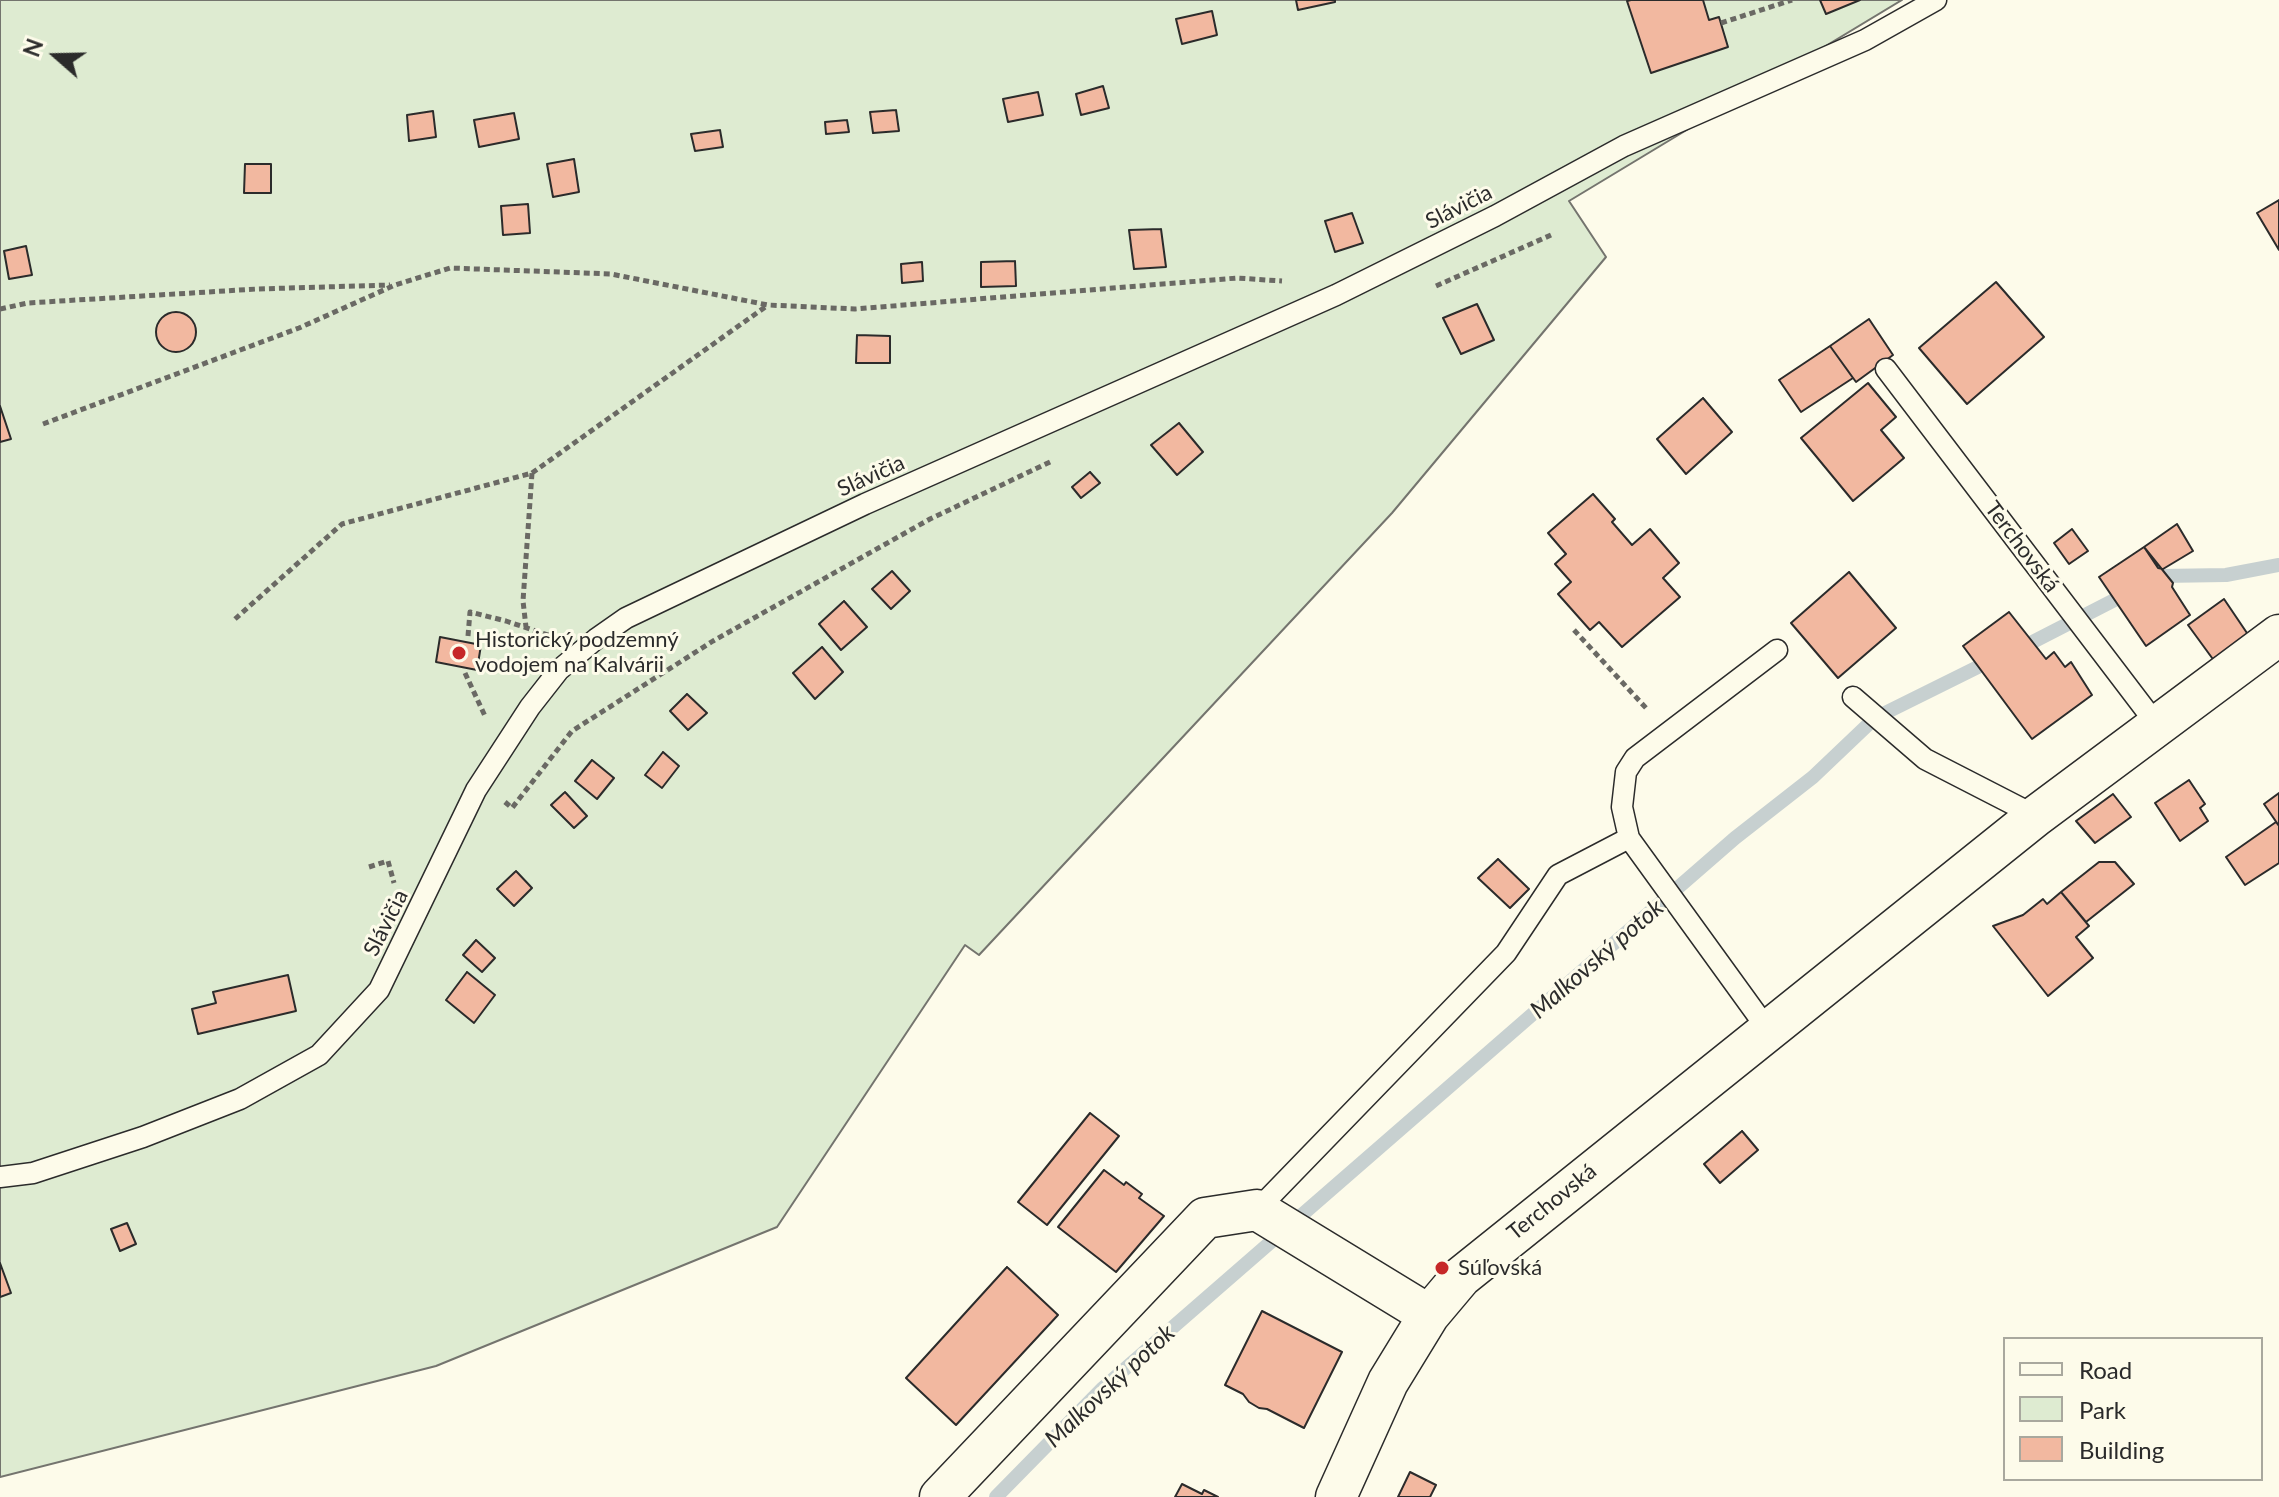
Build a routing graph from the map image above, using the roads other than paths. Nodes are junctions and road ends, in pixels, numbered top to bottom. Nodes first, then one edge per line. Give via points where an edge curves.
1 (1936, 0) edge
2 (1886, 369) dead end
3 (2279, 635) edge
4 (1777, 650) dead end
5 (1853, 697) dead end
6 (2157, 725) junction
7 (2036, 816) junction
8 (1629, 838) junction
9 (1768, 1030) junction
10 (0, 1177) edge
11 (1257, 1210) junction
12 (1429, 1315) junction
13 (940, 1497) edge
14 (1336, 1497) edge

1 - 10 lane, Slávičia via 1865,40 1624,146 1355,286 851,511 626,618 559,670 530,707 482,780 379,990 319,1055 240,1099 143,1137 33,1173
2 - 6 lane, Terchovská
3 - 6 street, Terchovská
4 - 8 lane via 1635,758 1626,772 1622,807
5 - 7 lane via 1925,759
6 - 7 street, Terchovská
7 - 9 street, Terchovská
8 - 9 lane
8 - 11 lane via 1558,875 1506,953
9 - 12 street, Terchovská via 1461,1277
11 - 12 street
11 - 13 street via 1205,1218
12 - 14 street, Terchovská via 1388,1382

